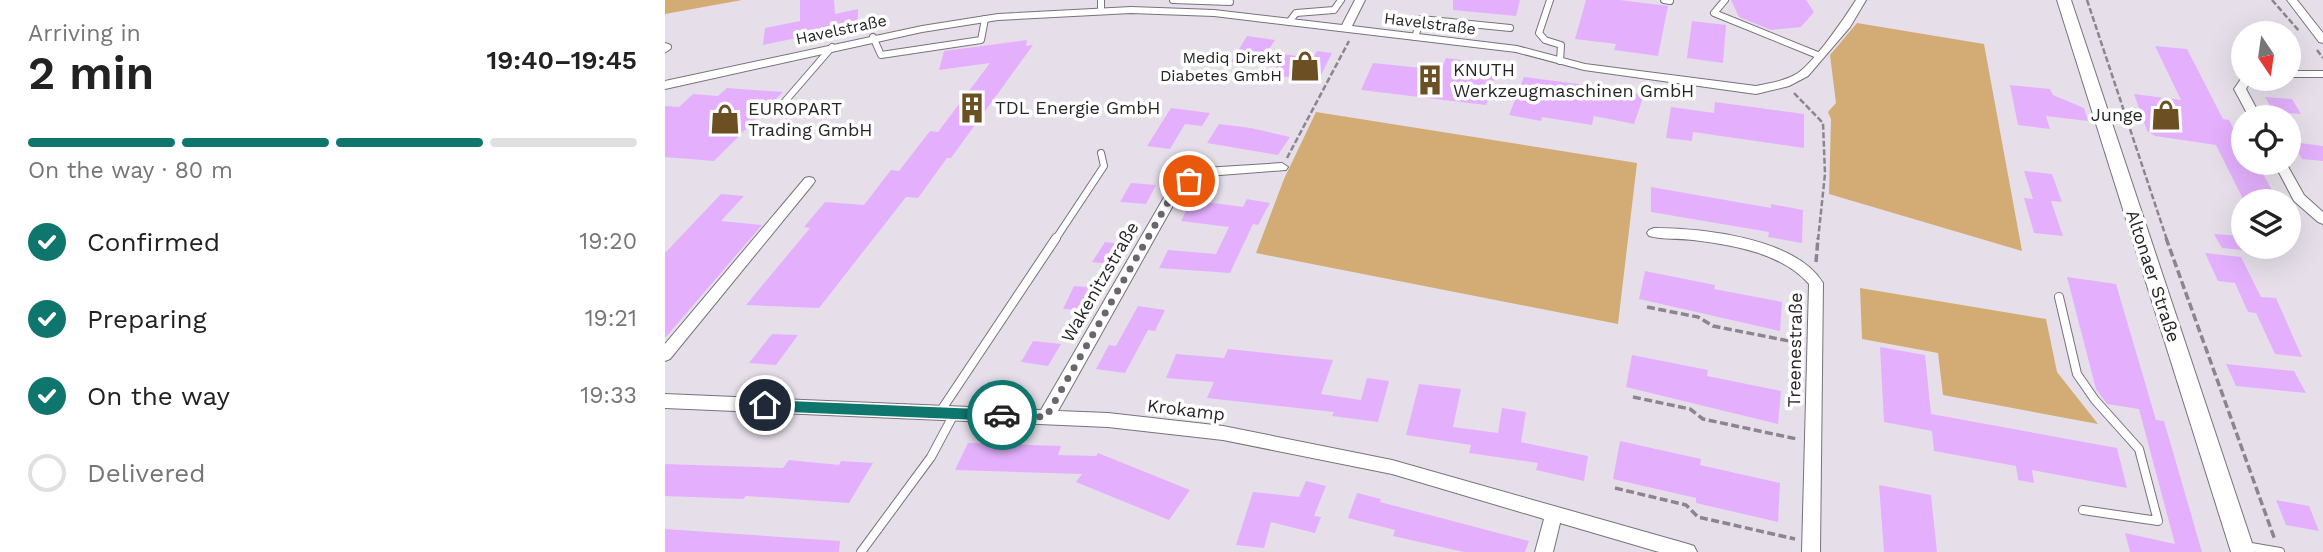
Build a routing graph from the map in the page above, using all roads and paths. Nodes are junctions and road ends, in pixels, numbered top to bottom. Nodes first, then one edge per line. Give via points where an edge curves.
1 (1173, 0) edge
2 (1341, 0) edge
3 (1360, 0) edge
4 (1550, 0) edge
5 (1725, 0) edge
6 (1861, 0) edge
7 (2064, 0) edge
8 (2087, 0) edge
9 (2292, 0) edge
10 (1231, 1) edge
11 (1101, 5) edge
12 (1223, 14) junction
13 (985, 19) junction
14 (1290, 22) junction
15 (1510, 28) dead end
16 (1350, 29) junction
17 (873, 37) junction
18 (1415, 37) junction
19 (2323, 40) edge
20 (833, 47) junction
21 (1819, 56) junction
22 (1560, 61) junction
23 (2301, 74) edge
24 (2323, 74) edge
25 (1785, 84) junction
26 (665, 85) edge
27 (774, 114) dead end
28 (1101, 153) dead end
29 (1282, 167) joint
30 (2287, 175) edge
31 (810, 181) dead end
32 (2323, 219) edge
33 (1654, 233) dead end
34 (1816, 283) junction
35 (2059, 297) dead end
36 (1647, 307) dead end
37 (1815, 346) junction
38 (665, 355) edge
39 (1633, 397) dead end
40 (665, 401) edge
41 (947, 413) junction
42 (1046, 417) junction
43 (1813, 442) junction
44 (1615, 488) dead end
45 (2083, 510) dead end
46 (1554, 512) junction
47 (1811, 547) edge
48 (2242, 549) edge
49 (862, 552) edge
50 (1544, 552) edge
51 (1688, 552) edge
52 (2280, 552) edge

1 - 10 lane
2 - 14 lane via 1334,10 1296,13
3 - 16 street
4 - 22 lane via 1539,33 1545,40 1561,44
5 - 21 lane via 1714,13
6 - 21 street, Havelstraße
7 - 48 main road, Altonaer Straße
8 - 52 path via 2156,209
9 - 19 street
10 - 12 lane
11 - 12 street, Havelstraße
11 - 13 street, Havelstraße
12 - 14 street, Havelstraße
13 - 17 street, Havelstraße
13 - 17 lane via 981,40 881,55
14 - 16 street, Havelstraße
15 - 18 lane via 1421,19
16 - 18 street, Havelstraße
16 - 29 path
17 - 20 street, Havelstraße
18 - 22 street, Havelstraße via 1517,49
20 - 26 street, Havelstraße
20 - 27 lane
21 - 25 street, Havelstraße via 1804,74
22 - 25 street, Havelstraße via 1756,90
23 - 24 street
25 - 34 path via 1823,123 1825,174
28 - 41 lane via 1104,166
29 - 42 street, Wakenitzstraße via 1204,172 1175,190
30 - 32 street via 2299,198
31 - 38 street
33 - 34 street, Treenestraße via 1701,235 1742,244 1795,264
34 - 37 street, Treenestraße
35 - 45 lane via 2077,374 2139,449 2158,520
36 - 37 path via 1697,317 1713,326
37 - 43 street, Treenestraße
39 - 43 path via 1690,409 1703,419
40 - 41 street, Krokamp
41 - 42 street, Krokamp
41 - 49 lane via 931,457
42 - 46 street, Krokamp via 1166,425 1279,442 1392,467
43 - 47 street, Treenestraße
44 - 47 path via 1686,505 1699,517
46 - 50 street
46 - 51 street, Krokamp
48 - 52 lane

